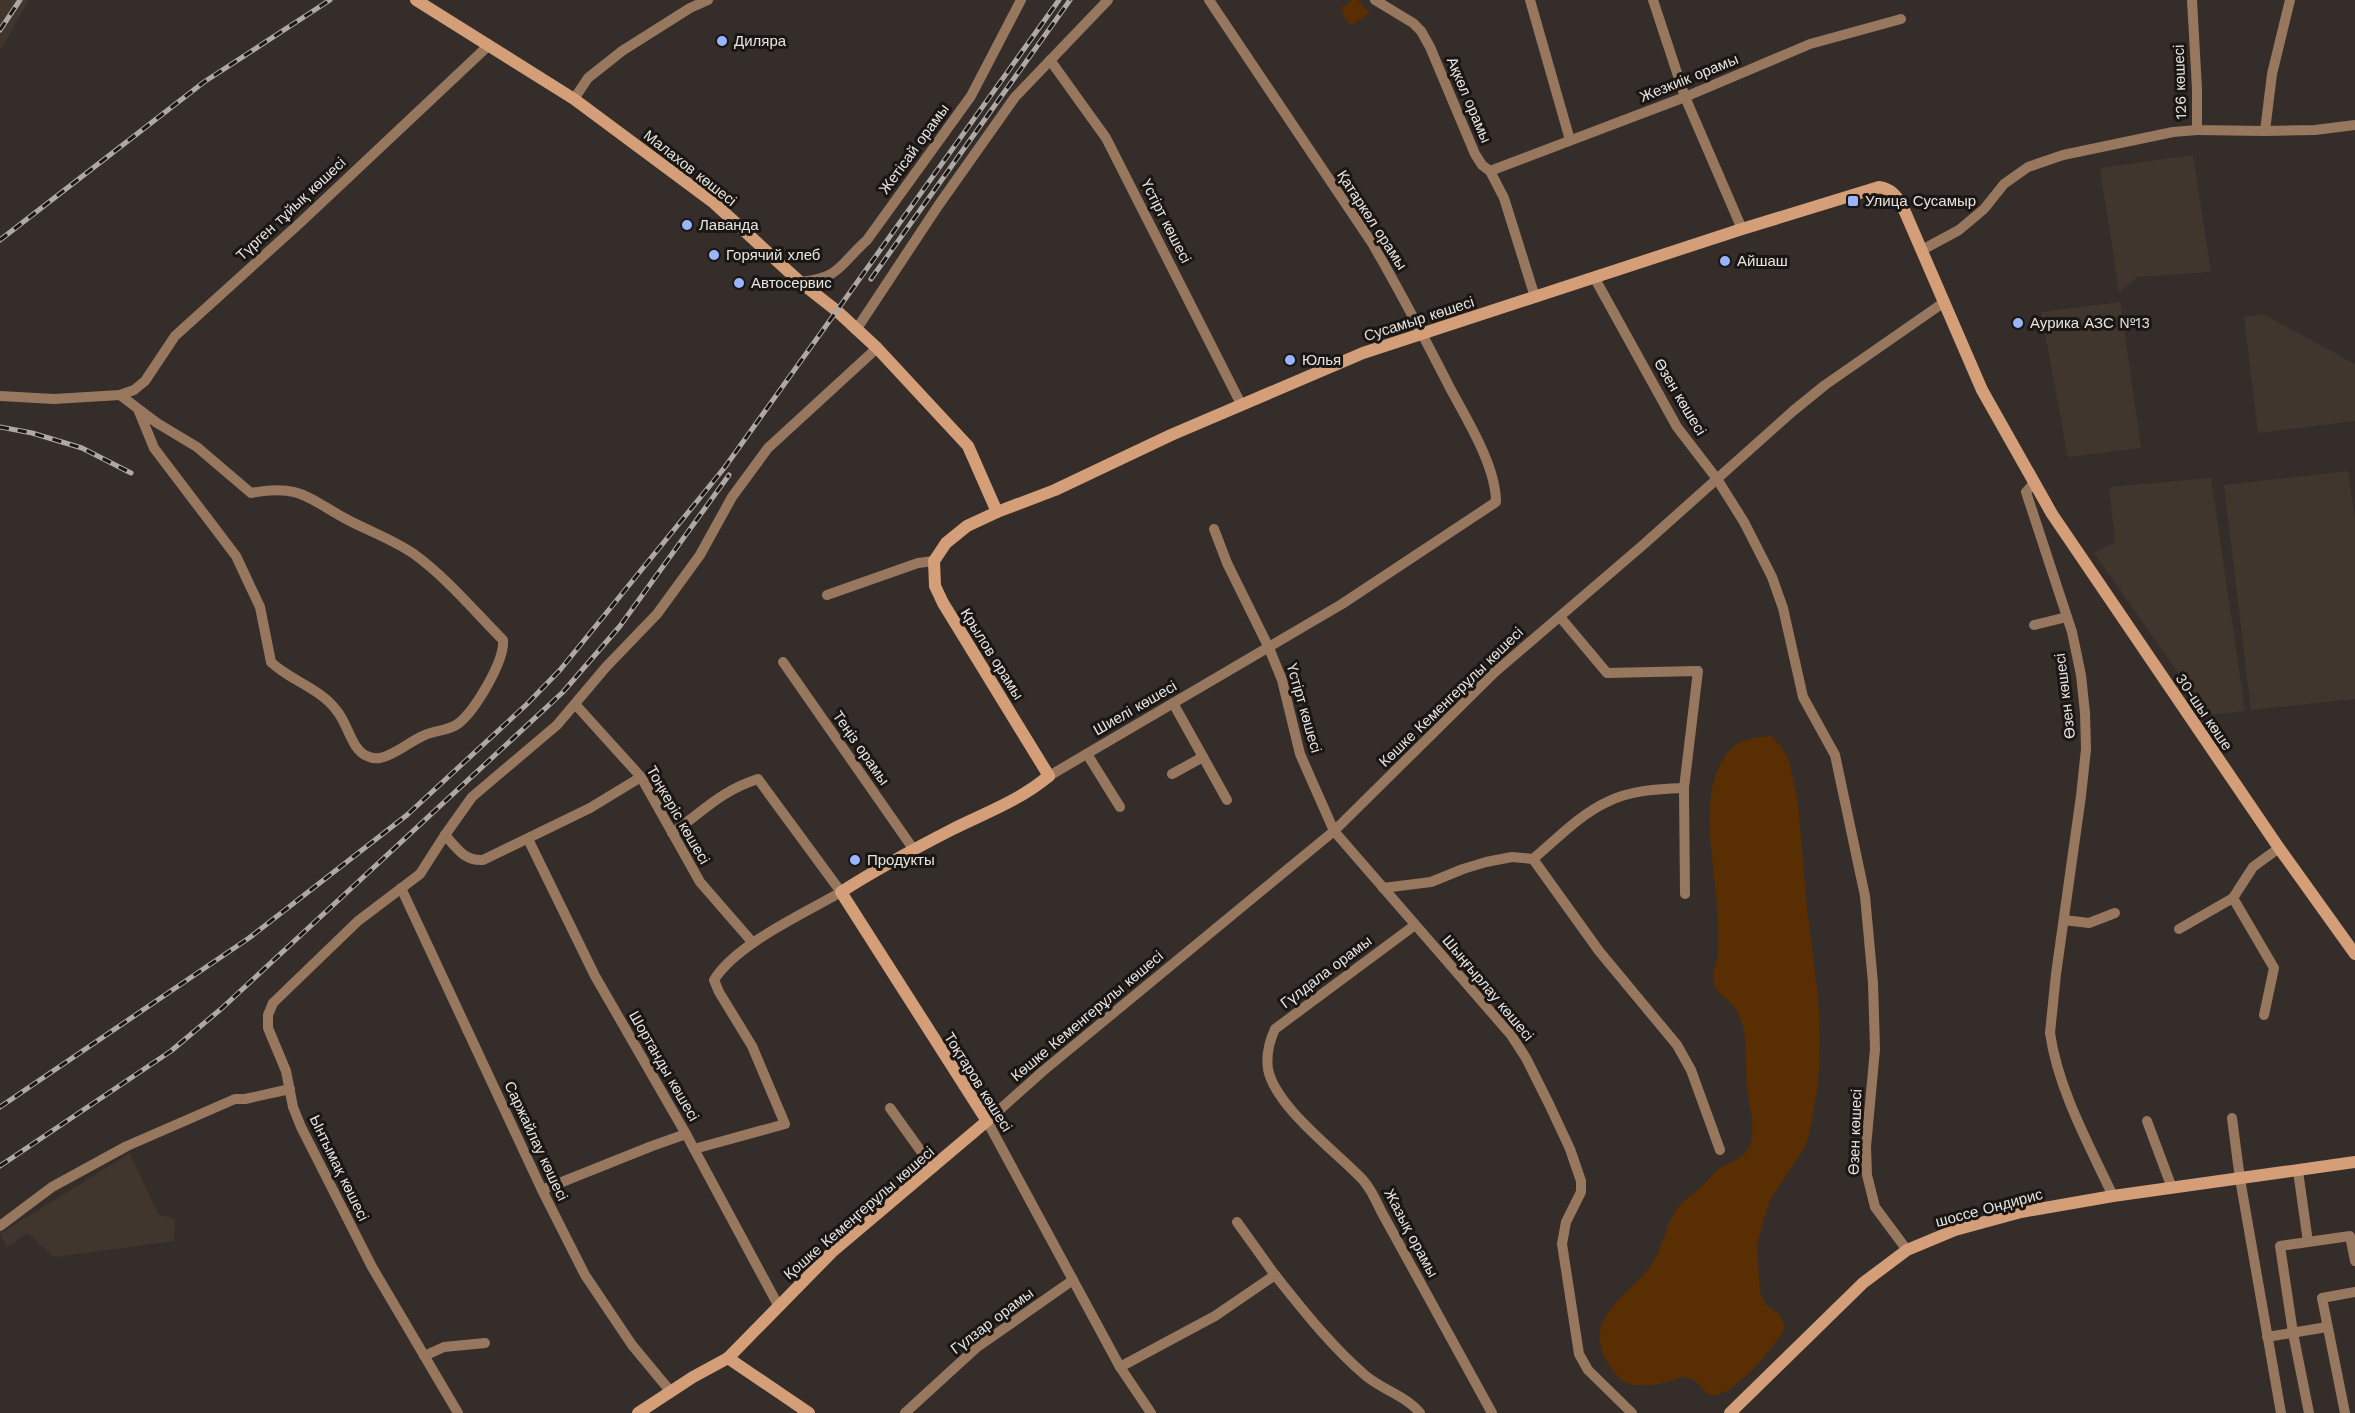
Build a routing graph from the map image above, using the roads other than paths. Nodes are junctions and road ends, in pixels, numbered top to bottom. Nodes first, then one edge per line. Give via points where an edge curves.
1 (416, 0) edge
2 (708, 0) edge
3 (1021, 0) edge
4 (1108, 0) edge
5 (1209, 0) edge
6 (1375, 0) edge
7 (1530, 0) edge
8 (1653, 0) edge
9 (2192, 0) edge
10 (2290, 0) edge
11 (1901, 19) dead end
12 (488, 46) junction
13 (1050, 60) junction
14 (1685, 96) junction
15 (574, 99) junction
16 (2355, 125) edge
17 (2197, 130) junction
18 (2265, 132) junction
19 (1570, 140) junction
20 (1490, 171) junction
21 (1742, 229) junction
22 (1922, 250) junction
23 (1594, 277) junction
24 (800, 282) junction
25 (1536, 297) junction
26 (1943, 303) junction
27 (856, 330) junction
28 (1422, 333) junction
29 (877, 348) junction
30 (120, 395) junction
31 (0, 396) edge
32 (1241, 404) junction
33 (138, 409) junction
34 (1489, 469) joint
35 (1717, 479) junction
36 (2034, 483) junction
37 (998, 512) junction
38 (1214, 529) dead end
39 (934, 561) junction
40 (827, 595) dead end
41 (1560, 617) junction
42 (2067, 617) junction
43 (2034, 625) dead end
44 (1269, 648) junction
45 (783, 662) dead end
46 (1173, 703) junction
47 (575, 704) junction
48 (1088, 754) junction
49 (1203, 757) junction
50 (1172, 774) dead end
51 (1049, 776) junction
52 (641, 777) junction
53 (1684, 788) junction
54 (1227, 800) dead end
55 (1120, 807) dead end
56 (1334, 831) junction
57 (672, 833) junction
58 (445, 835) junction
59 (528, 840) junction
60 (2278, 848) junction
61 (914, 850) junction
62 (1533, 859) junction
63 (401, 888) junction
64 (1383, 888) junction
65 (841, 892) junction
66 (1685, 894) dead end
67 (2233, 898) junction
68 (2115, 913) dead end
69 (2064, 920) junction
70 (1415, 925) junction
71 (2179, 930) dead end
72 (753, 943) junction
73 (2355, 954) edge
74 (2264, 1015) dead end
75 (1268, 1052) joint
76 (290, 1089) junction
77 (890, 1108) dead end
78 (2232, 1118) dead end
79 (987, 1121) junction
80 (2147, 1121) dead end
81 (686, 1134) junction
82 (693, 1149) junction
83 (1720, 1150) dead end
84 (2355, 1162) edge
85 (933, 1168) junction
86 (2298, 1171) junction
87 (2240, 1179) junction
88 (2172, 1188) junction
89 (542, 1190) junction
90 (2113, 1196) junction
91 (1237, 1222) dead end
92 (0, 1226) edge
93 (2308, 1242) junction
94 (1906, 1250) junction
95 (2355, 1261) edge
96 (1275, 1275) junction
97 (1073, 1280) junction
98 (2355, 1292) edge
99 (778, 1305) junction
100 (2327, 1327) junction
101 (2293, 1333) junction
102 (2267, 1337) junction
103 (485, 1343) dead end
104 (424, 1356) junction
105 (728, 1358) junction
106 (1120, 1367) junction
107 (670, 1392) junction
108 (458, 1413) edge
109 (639, 1413) edge
110 (809, 1413) edge
111 (905, 1413) edge
112 (1151, 1413) edge
113 (1420, 1413) edge
114 (1492, 1413) edge
115 (1632, 1413) edge
116 (1730, 1413) edge
117 (2281, 1413) edge
118 (2309, 1413) edge
119 (2345, 1413) edge

1 - 12 main road, Малахов көшесі
2 - 15 street via 622,51 588,78
3 - 24 street, Жетісай орамы via 970,96 867,240 834,273 822,280
4 - 13 street
5 - 28 street, Қатаркөл орамы via 1372,243
6 - 20 street, Ақкөл орамы via 1421,31 1475,154
7 - 19 street
8 - 14 street
9 - 17 street, 126 көшесі
10 - 18 street via 2272,74
11 - 14 street, Жезкиік орамы via 1810,44
12 - 15 main road, Малахов көшесі
12 - 30 street, Түрген тұйық көшесі via 175,336 145,381
13 - 27 street via 1015,97
13 - 32 street, Үстірт көшесі via 1106,138
14 - 19 street, Жезкиік орамы
14 - 21 street
15 - 24 main road, Малахов көшесі via 714,203
16 - 18 street, 126 көшесі
17 - 18 street, 126 көшесі
17 - 22 street via 2063,155 2028,167 2004,184 1984,209 1959,230
19 - 20 street, Жезкиік орамы
20 - 25 street, Ақкөл орамы via 1504,198
21 - 22 main road, Сусамыр көшесі via 1879,187 1888,188 1902,205
21 - 23 main road, Сусамыр көшесі
22 - 26 main road
23 - 25 main road, Сусамыр көшесі
23 - 35 street, Өзен көшесі via 1677,427
24 - 27 main road, Малахов көшесі
25 - 28 main road, Сусамыр көшесі
26 - 35 street, Көшке Кеменгерұлы көшесі via 1817,392
26 - 36 main road via 1982,390
27 - 29 main road, Малахов көшесі
28 - 32 main road, Сусамыр көшесі
28 - 34 street, Қатаркөл орамы
29 - 37 main road, Малахов көшесі via 968,446
29 - 47 street, Ынтымақ көшесі via 768,448 732,497 674,593
30 - 31 street via 54,399
30 - 33 street
32 - 37 main road, Сусамыр көшесі via 1055,490
33 - 33 street via 154,448 236,555 260,607 271,662 328,701 364,755 382,757 460,722 490,678 504,649 503,640 437,574 413,554 302,493 276,488 251,493 197,447
34 - 44 street, Шиелі көшесі via 1496,502
35 - 41 street, Көшке Кеменгерұлы көшесі
35 - 94 street, Өзен көшесі via 1772,577 1790,632 1803,697 1835,755 1868,921 1875,1049 1867,1175 1875,1207
36 - 42 street, Өзен көшесі via 2026,492
36 - 60 main road, 30-шы көше
37 - 39 main road, Сусамыр көшесі via 967,526 946,543
38 - 44 street, Үстірт көшесі
39 - 40 street
39 - 51 main road, Крылов орамы via 935,586 943,603
41 - 53 street via 1606,673 1698,671
41 - 56 street, Көшке Кеменгерұлы көшесі via 1495,672
42 - 43 street
42 - 69 street, Өзен көшесі via 2081,675 2086,749
44 - 46 street, Шиелі көшесі
44 - 56 street, Үстірт көшесі via 1282,680 1300,754
45 - 61 street, Теңіз орамы
46 - 48 street, Шиелі көшесі
46 - 49 street
47 - 52 street, Тоңкерiс көшесі
47 - 58 street, Ынтымақ көшесі via 557,725 472,797
48 - 51 street, Шиелі көшесі
48 - 55 street
49 - 50 street
49 - 54 street
51 - 61 main road, Шиелі көшесі via 1026,795
52 - 57 street, Тоңкерiс көшесі
52 - 59 street
53 - 62 street via 1636,792 1606,802
53 - 66 street
56 - 64 street, Шыңғырлау көшесі
56 - 79 street, Көшке Кеменгерұлы көшесі
57 - 65 street, Тоқтаров көшесі via 717,797 758,779
57 - 72 street, Тоңкерiс көшесі via 700,882
58 - 59 street via 464,856 473,860 483,860
58 - 63 street, Ынтымақ көшесі via 420,874
59 - 81 street, Шортанды көшесі via 595,976
60 - 67 street via 2253,867
60 - 73 main road, 30-шы көше
61 - 65 main road, Шиелі көшесі
62 - 64 street via 1512,857 1486,862 1431,882
62 - 83 street via 1599,951 1677,1044 1691,1070
63 - 76 street, Ынтымақ көшесі via 358,921 273,1003 268,1028
63 - 89 street, Саржайлау көшесі
64 - 70 street, Шыңғырлау көшесі
65 - 72 street, Шиелі көшесі
65 - 79 main road, Тоқтаров көшесі
67 - 71 street
67 - 74 street via 2274,968
68 - 69 street via 2089,923
69 - 90 street, Өзен көшесі via 2051,1016 2053,1054
70 - 75 street, Гүлдала орамы via 1275,1029
70 - 115 street, Шыңғырлау көшесі via 1511,1035 1570,1149 1581,1192 1566,1222 1562,1244 1579,1354 1588,1370
72 - 82 street, Шиелі көшесі via 714,980 752,1046 785,1124
75 - 114 street, Жазық орамы via 1268,1070 1282,1097 1374,1195
76 - 92 street via 235,1099 127,1146 52,1187
76 - 104 street, Ынтымақ көшесі via 301,1127 372,1267
77 - 85 street
78 - 87 street
79 - 85 main road, Қошке Кемеңгерұлы көшесі
79 - 97 street, Тоқтаров көшесі
80 - 88 street
81 - 82 street, Шортанды көшесі
81 - 89 street
82 - 99 street, Шортанды көшесі
84 - 86 main road, шоссе Ондирис
85 - 99 main road, Қошке Кемеңгерұлы көшесі via 832,1252
86 - 87 main road, шоссе Ондирис
86 - 93 street
87 - 88 main road, шоссе Ондирис
87 - 102 street
88 - 90 main road, шоссе Ондирис
89 - 107 street, Саржайлау көшесі via 585,1275 632,1345
90 - 94 main road, шоссе Ондирис via 2020,1212 1955,1230
91 - 96 street
93 - 95 street via 2350,1236
93 - 101 street via 2280,1246
94 - 116 main road, шоссе Ондирис via 1863,1283
96 - 106 street via 1215,1316
96 - 113 street via 1317,1329 1351,1362
97 - 106 street, Тоқтаров көшесі
97 - 111 street, Гүлзар орамы via 976,1348
98 - 100 street via 2322,1298
99 - 105 main road, Қошке Кемеңгерұлы көшесі
100 - 101 street
100 - 119 street
101 - 102 street
101 - 118 street
102 - 117 street
103 - 104 street via 444,1347
104 - 108 street, Ынтымақ көшесі
105 - 107 main road, Қошке Кемеңгерұлы көшесі
105 - 110 main road
106 - 112 street, Тоқтаров көшесі
107 - 109 main road, Қошке Кемеңгерұлы көшесі

